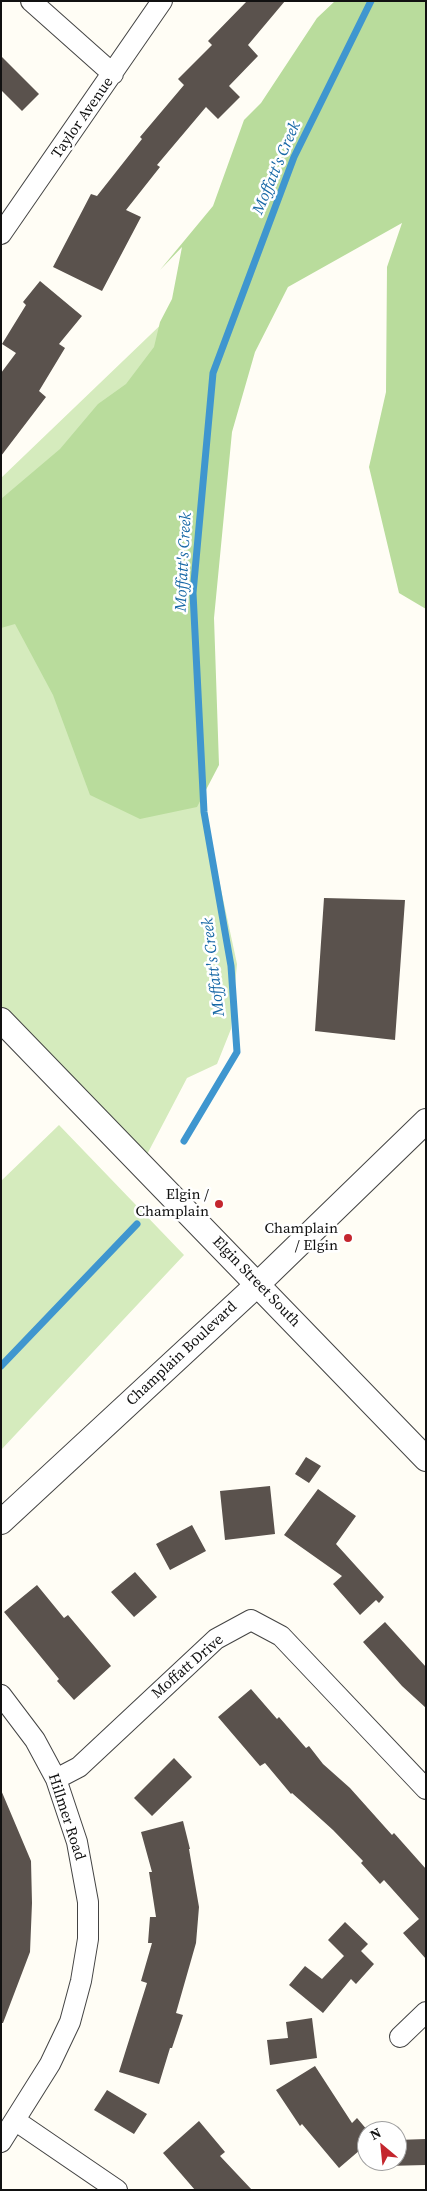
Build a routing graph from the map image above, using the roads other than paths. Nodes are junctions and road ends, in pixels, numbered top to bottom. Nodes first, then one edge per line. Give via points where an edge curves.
1 (31, 1) edge
2 (162, 1) edge
3 (114, 74) junction
4 (1, 234) edge
5 (1, 1020) edge
6 (426, 1121) edge
7 (258, 1284) junction
8 (426, 1459) edge
9 (1, 1522) edge
10 (1, 1695) edge
11 (56, 1779) junction
12 (426, 1789) edge
13 (426, 2012) edge
14 (400, 2036) dead end
15 (16, 2121) junction
16 (1, 2142) edge
17 (117, 2190) edge

1 - 3 street
2 - 3 street, Taylor Avenue
3 - 4 street, Taylor Avenue
5 - 7 street, Elgin Street South
6 - 7 street, Champlain Boulevard
7 - 8 street, Elgin Street South
7 - 9 street, Champlain Boulevard
10 - 11 street, Hillmer Road via 35,1740
11 - 12 street, Moffatt Drive via 79,1767 216,1639 251,1620 281,1636
11 - 15 street, Hillmer Road via 77,1842 88,1902 88,1939 70,2022 50,2064
13 - 14 street
15 - 16 street, Hillmer Road
15 - 17 street

